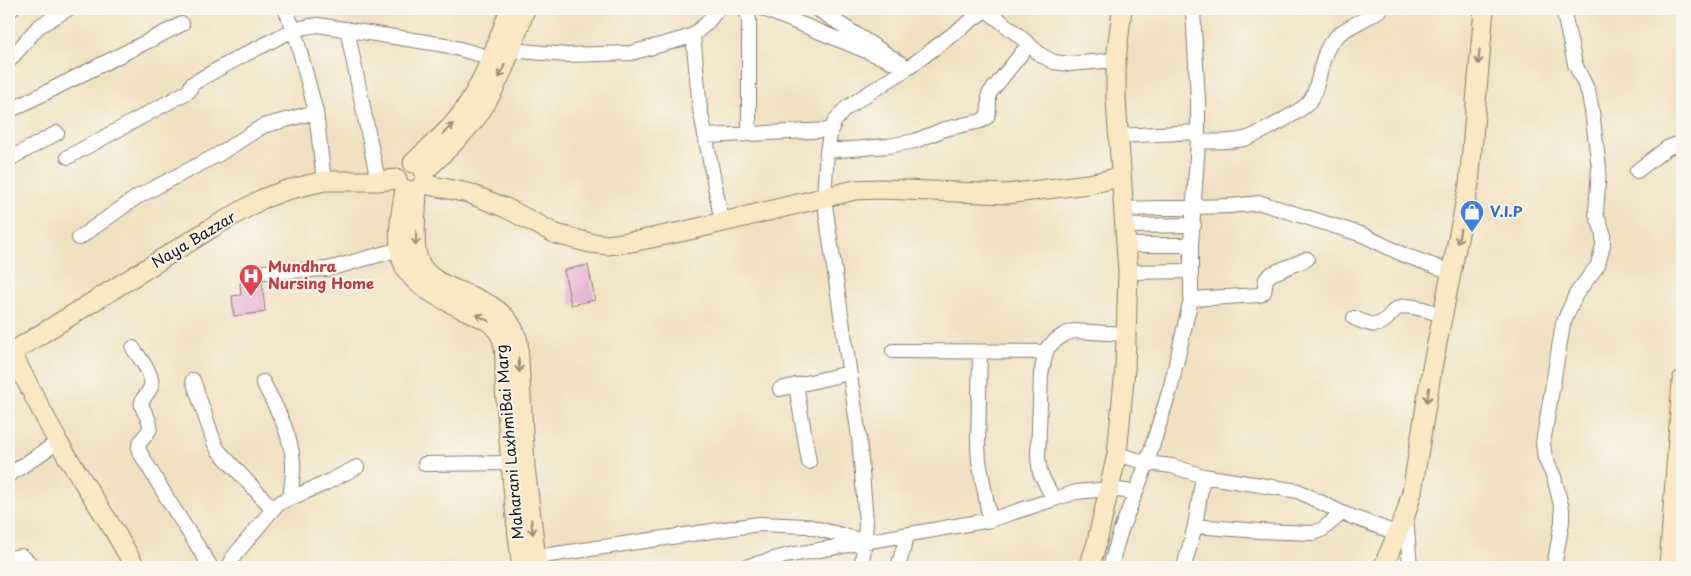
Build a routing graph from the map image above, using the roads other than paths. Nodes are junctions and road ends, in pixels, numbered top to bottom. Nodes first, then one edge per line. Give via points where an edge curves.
1 (68, 9) edge
2 (285, 9) edge
3 (510, 9) edge
4 (525, 9) edge
5 (718, 9) edge
6 (746, 9) edge
7 (754, 9) edge
8 (764, 9) edge
9 (816, 9) edge
10 (1122, 9) edge
11 (1194, 9) edge
12 (1381, 9) edge
13 (1484, 9) edge
14 (1563, 9) edge
15 (985, 10) edge
16 (182, 24) dead end
17 (294, 29) junction
18 (347, 30) junction
19 (693, 35) junction
20 (1029, 44) junction
21 (510, 50) junction
22 (492, 58) junction
23 (1116, 60) junction
24 (9, 61) edge
25 (908, 68) junction
26 (9, 111) edge
27 (316, 112) junction
28 (831, 130) junction
29 (57, 133) dead end
30 (750, 134) junction
31 (705, 136) junction
32 (1118, 136) junction
33 (1198, 137) junction
34 (1682, 142) edge
35 (827, 151) junction
36 (68, 158) dead end
37 (9, 159) edge
38 (1637, 171) dead end
39 (1121, 177) junction
40 (413, 179) junction
41 (324, 181) junction
42 (378, 181) junction
43 (824, 198) junction
44 (1194, 208) junction
45 (1124, 217) junction
46 (722, 222) junction
47 (1194, 225) junction
48 (79, 238) dead end
49 (1191, 244) junction
50 (1126, 245) junction
51 (400, 249) junction
52 (1307, 259) dead end
53 (1190, 271) junction
54 (263, 272) dead end
55 (1128, 272) junction
56 (1452, 272) junction
57 (1191, 299) junction
58 (1443, 315) junction
59 (1354, 318) dead end
60 (1125, 334) junction
61 (134, 348) dead end
62 (10, 352) edge
63 (893, 352) dead end
64 (980, 352) junction
65 (1046, 352) junction
66 (850, 373) junction
67 (193, 380) dead end
68 (1682, 380) edge
69 (263, 382) dead end
70 (796, 385) junction
71 (780, 389) dead end
72 (58, 442) junction
73 (1117, 454) junction
74 (809, 462) dead end
75 (511, 463) junction
76 (1147, 463) junction
77 (425, 464) dead end
78 (1679, 466) edge
79 (357, 467) dead end
80 (9, 474) edge
81 (1203, 476) junction
82 (1109, 489) junction
83 (1135, 492) junction
84 (290, 498) junction
85 (1053, 498) junction
86 (273, 509) junction
87 (1406, 512) junction
88 (1342, 514) junction
89 (990, 520) junction
90 (1196, 526) junction
91 (1396, 532) junction
92 (906, 536) junction
93 (865, 542) junction
94 (1676, 545) edge
95 (9, 558) edge
96 (532, 564) edge
97 (34, 567) edge
98 (135, 567) edge
99 (211, 567) edge
100 (228, 567) edge
101 (745, 567) edge
102 (861, 567) edge
103 (898, 567) edge
104 (1089, 567) edge
105 (1110, 567) edge
106 (1184, 567) edge
107 (1383, 567) edge
108 (1410, 567) edge
109 (1554, 567) edge
110 (1669, 567) edge

1 - 24 street via 38,27
2 - 17 street
3 - 22 street
4 - 21 street
5 - 19 street
6 - 30 street via 749,20
7 - 25 street
8 - 25 street
9 - 25 street
10 - 23 street
11 - 33 street
12 - 33 street via 1336,37 1322,64 1310,101 1300,110 1246,139 1226,142
13 -> 56 street via 1469,184
14 - 109 street via 1574,64 1588,91 1592,111 1599,168 1596,214 1603,245 1598,265 1576,294 1563,324 1543,443 1562,509
15 - 20 street
15 - 25 street
16 - 26 street
17 - 18 street via 318,25
17 - 27 street
17 - 36 street via 192,84 189,91
18 - 22 street via 445,45
18 - 42 street
19 - 21 street via 631,53 567,55
19 - 31 street
20 - 23 street via 1054,62
20 - 35 street via 988,94 987,117 981,121 915,141
21 -> 40 street via 501,76 481,112
40 -> 22 street via 468,105
23 - 32 street
25 - 28 street via 844,110
27 - 41 street
27 - 48 street via 263,126 219,154 137,197
28 - 30 street
28 - 35 street
29 - 37 street
30 - 31 street
31 - 46 street
32 - 33 street
32 - 39 street
33 - 44 street
34 - 38 street via 1668,148
35 - 43 street
39 - 43 street, Naya Bazzar via 1079,186 1007,194 880,189 855,190
39 - 45 street
40 - 42 street, Naya Bazzar
40 - 46 street, Naya Bazzar via 468,193 556,234 590,243 608,245 637,241
40 - 51 street, Maharani LaxhmiBai Marg via 401,214
40 -> 96 street via 416,250 420,264 445,285 496,309 504,316 518,342
41 - 42 street, Naya Bazzar
41 - 62 street, Naya Bazzar via 262,199
43 - 46 street, Naya Bazzar
43 - 66 street
44 - 45 street
44 - 47 street
44 - 56 street via 1261,202 1363,235 1404,255
45 - 47 street
45 - 50 street
47 - 49 street
49 - 50 street
49 - 53 street
50 - 55 street
51 - 54 street via 328,269
75 -> 51 street, Maharani LaxhmiBai Marg via 504,347 499,332 486,320 425,288 403,264
52 - 57 street via 1271,274 1260,295
53 - 55 street
53 - 57 street
55 - 60 street
56 - 58 street
57 - 76 street via 1171,386
58 - 59 street via 1402,307 1395,309 1380,324 1370,325
58 -> 87 street
60 - 65 street via 1074,331 1056,340
60 - 73 street
61 - 99 street via 152,385 141,405 150,426 140,442 139,451
62 - 72 street
63 - 64 street
64 - 65 street
64 - 89 street via 978,444
65 - 85 street via 1041,374 1038,457 1040,473
66 - 70 street
66 - 93 street via 859,437
67 - 86 street via 218,450
68 - 78 street
69 - 84 street via 289,439 293,462
70 - 71 street
70 - 74 street
72 - 80 street
72 - 98 street
73 - 76 street
73 - 82 street
75 - 77 street
75 - 96 street, Maharani LaxhmiBai Marg
76 - 81 street via 1172,466
76 - 83 street
78 - 94 street
79 - 84 street
81 - 88 street via 1298,491
81 - 90 street
82 - 83 street
82 - 85 street
82 - 104 street
83 - 105 street
84 - 86 street
85 - 89 street
86 - 100 street
87 - 91 street
87 - 108 street
88 - 90 street via 1314,533
88 - 91 street
89 - 92 street
90 - 106 street
91 - 107 street
92 - 93 street
92 - 103 street
93 - 96 street via 807,526 759,524 624,544
93 - 101 street via 785,556
93 - 102 street
94 - 110 street
95 - 97 street via 22,556

